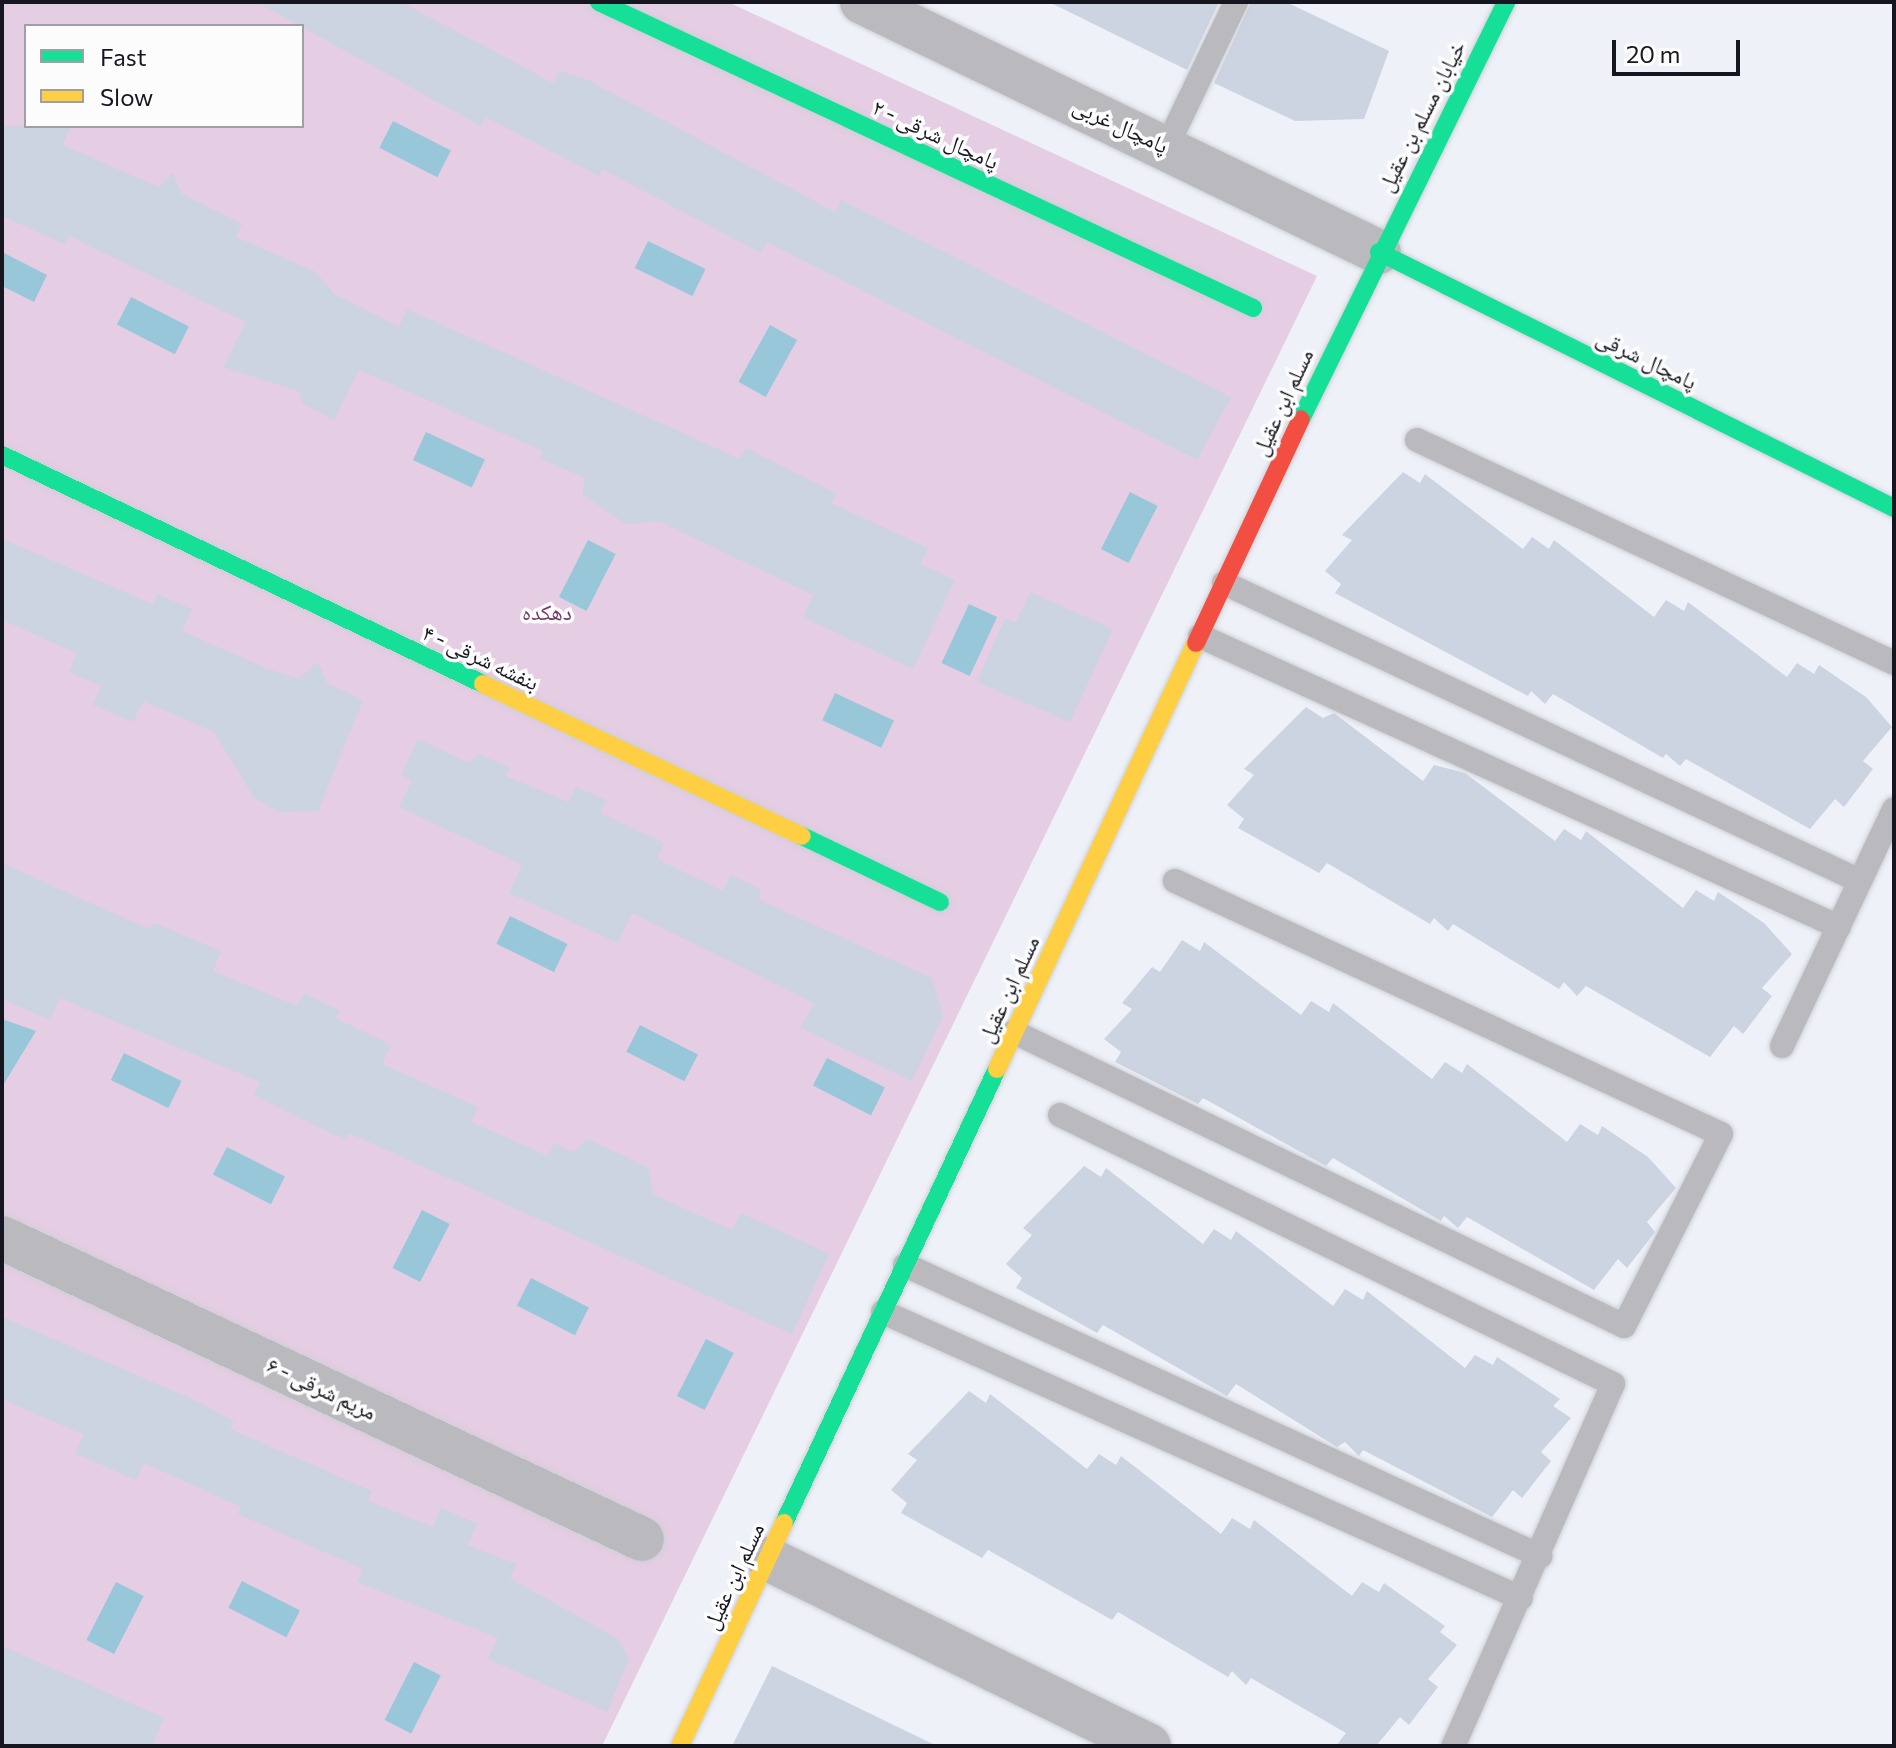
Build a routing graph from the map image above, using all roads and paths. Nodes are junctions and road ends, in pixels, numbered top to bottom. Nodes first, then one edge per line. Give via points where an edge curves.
1 (599, 2) edge
2 (862, 2) edge
3 (1236, 2) edge
4 (1506, 2) edge
5 (1167, 146) junction
6 (1379, 252) junction
7 (1253, 308) dead end
8 (1417, 440) dead end
9 (2, 455) edge
10 (1894, 508) edge
11 (1224, 583) junction
12 (1200, 636) junction
13 (1894, 663) edge
14 (1894, 809) edge
15 (1175, 881) dead end
16 (1860, 881) junction
17 (940, 902) dead end
18 (1839, 927) junction
19 (1014, 1032) junction
20 (1782, 1046) dead end
21 (1060, 1115) dead end
22 (2, 1238) edge
23 (905, 1265) junction
24 (883, 1312) junction
25 (642, 1539) dead end
26 (1540, 1556) junction
27 (768, 1559) junction
28 (1521, 1598) junction
29 (680, 1746) edge
30 (1149, 1746) edge
31 (1453, 1746) edge

1 - 7 street, پامچال شرقی - ۲
2 - 5 street, پامچال غربی
3 - 5 lane
4 - 6 street, خیابان مسلم بن عقیل
5 - 6 street, پامچال غربی
6 - 10 street, پامچال شرقی
6 - 11 street, مسلم ابن عقیل
8 - 13 lane
9 - 17 street, بنفشه شرقی - ۴
11 - 12 street, مسلم ابن عقیل
11 - 16 lane
12 - 18 lane
12 - 19 street, مسلم ابن عقیل
14 - 16 lane
15 - 19 lane via 1721,1134 1624,1326
16 - 18 lane
18 - 20 lane
19 - 23 street, مسلم ابن عقیل
21 - 26 lane via 1613,1384
22 - 25 street, مریم شرقی - ۶
23 - 24 street, مسلم ابن عقیل
23 - 26 lane
24 - 27 street, مسلم ابن عقیل
24 - 28 lane
26 - 28 lane
27 - 29 street, مسلم ابن عقیل
27 - 30 street
28 - 31 lane

